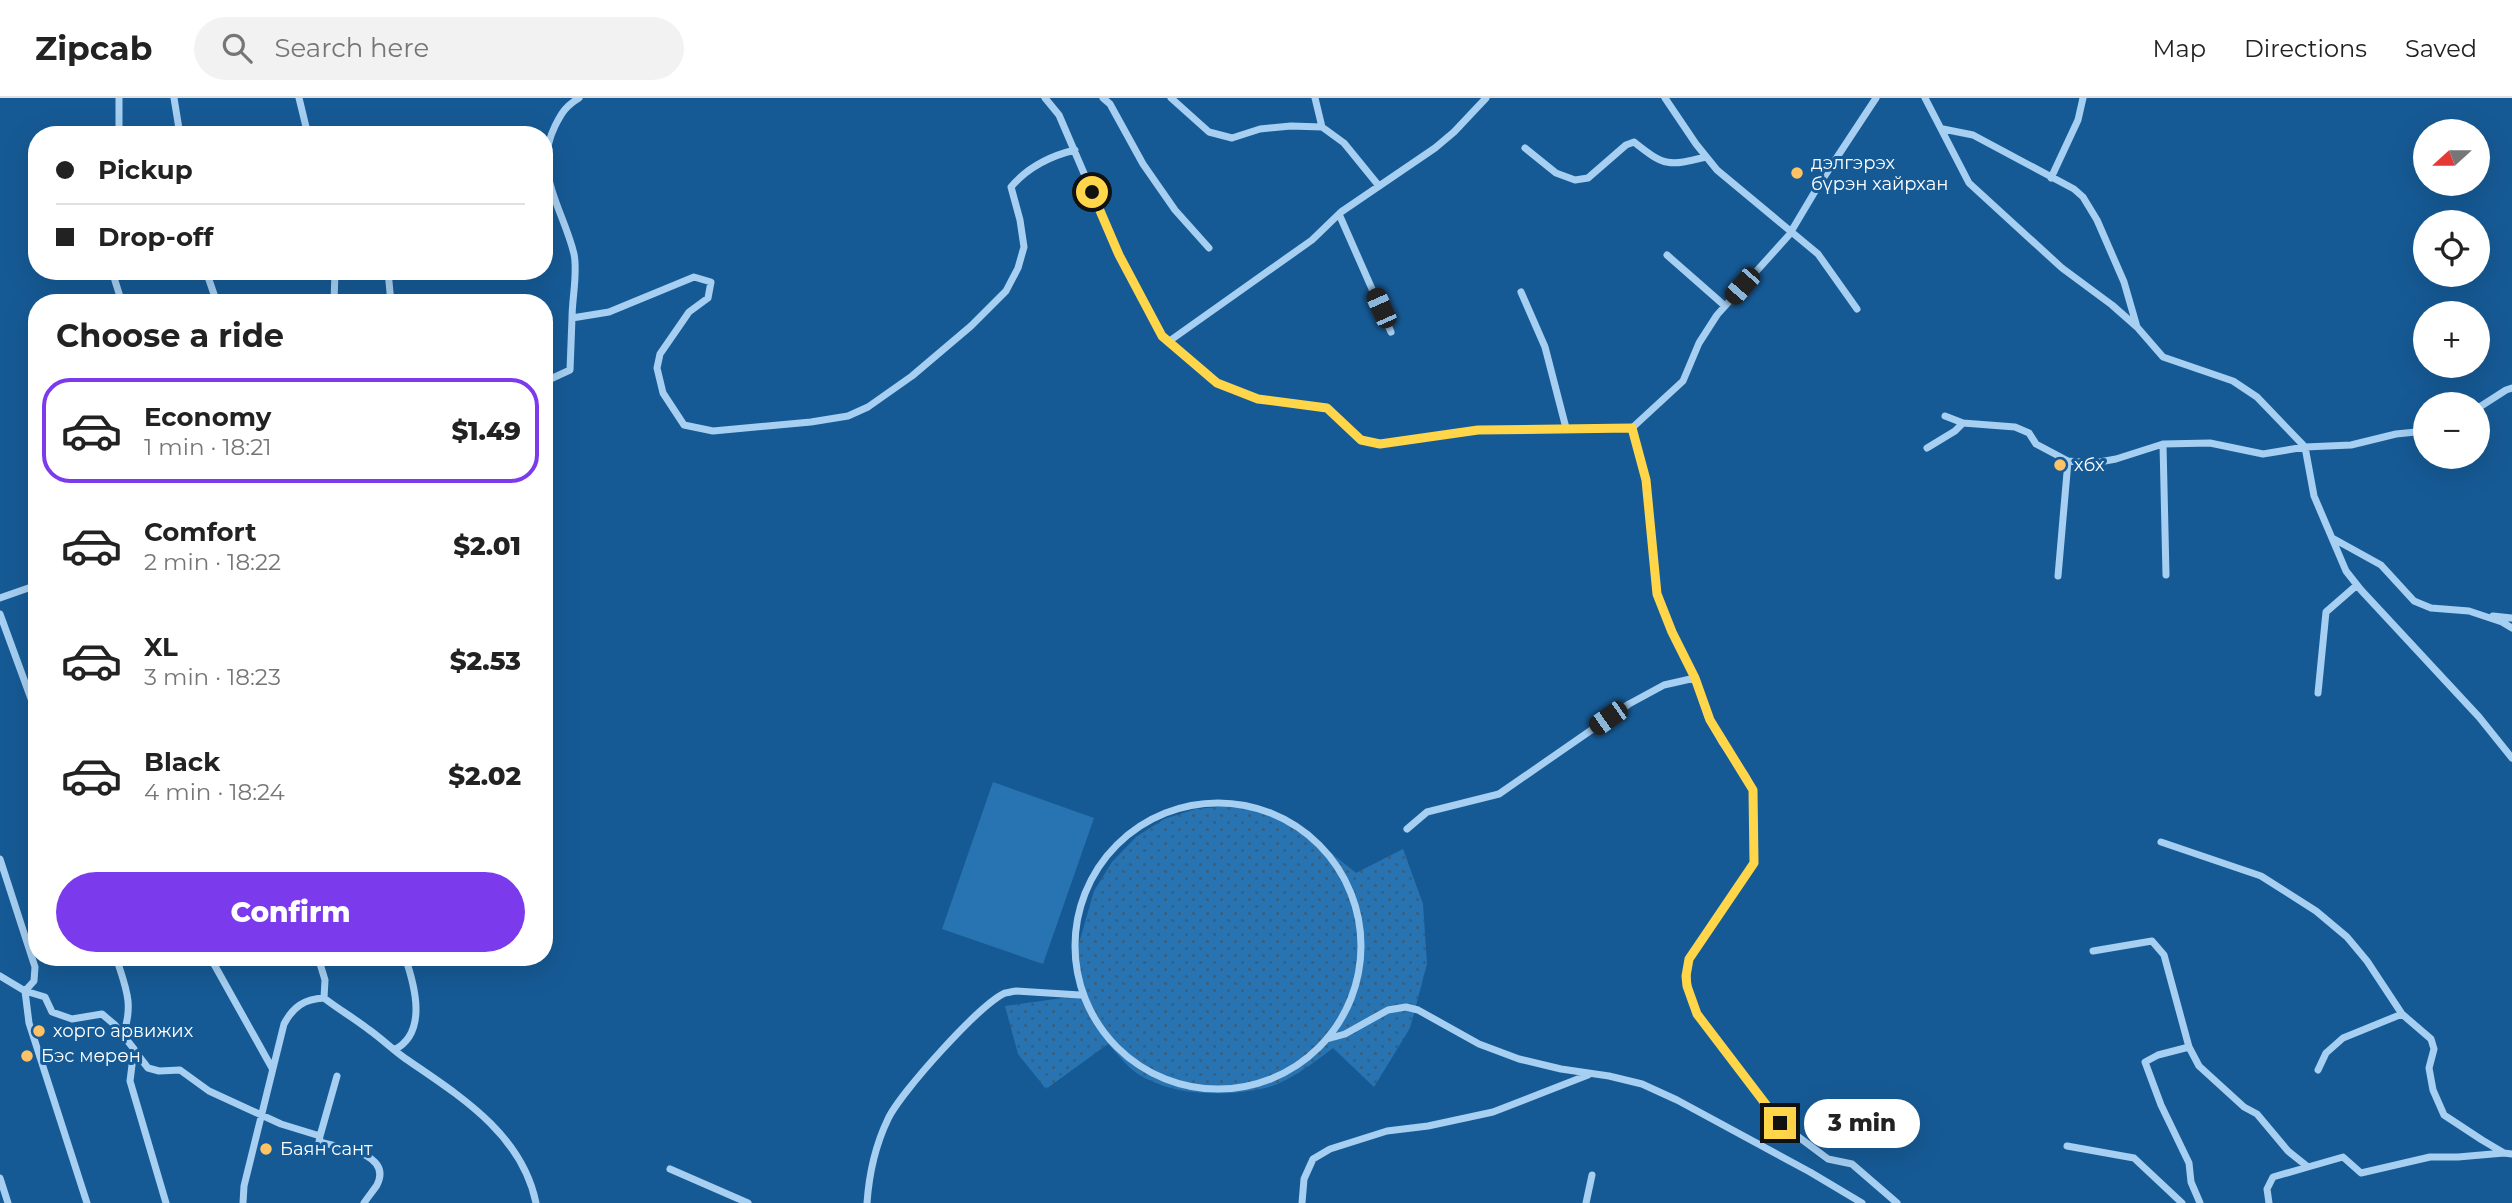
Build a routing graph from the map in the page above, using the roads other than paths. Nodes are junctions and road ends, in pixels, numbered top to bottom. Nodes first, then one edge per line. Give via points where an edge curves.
1 (119, 98) edge
2 (174, 98) edge
3 (299, 98) edge
4 (579, 98) edge
5 (1045, 98) edge
6 (1103, 98) edge
7 (1171, 98) edge
8 (1315, 98) edge
9 (1486, 98) edge
10 (1665, 98) edge
11 (1875, 98) edge
12 (1925, 98) edge
13 (2083, 98) edge
14 (119, 126) edge
15 (179, 126) edge
16 (306, 126) edge
17 (1322, 127) junction
18 (553, 130) edge
19 (1943, 130) junction
20 (1525, 148) dead end
21 (1074, 150) junction
22 (1706, 157) junction
23 (2051, 178) junction
24 (1379, 186) junction
25 (553, 195) edge
26 (1339, 214) junction
27 (1791, 232) junction
28 (1209, 248) dead end
29 (1667, 255) dead end
30 (1521, 292) dead end
31 (1725, 306) junction
32 (1857, 309) dead end
33 (572, 318) junction
34 (2137, 327) junction
35 (1391, 332) dead end
36 (1168, 342) junction
37 (553, 378) edge
38 (2512, 388) edge
39 (2490, 401) edge
40 (1945, 416) dead end
41 (1963, 423) junction
42 (1566, 428) junction
43 (1632, 428) junction
44 (2413, 432) edge
45 (2162, 444) junction
46 (2305, 447) junction
47 (1927, 448) dead end
48 (2068, 461) junction
49 (2333, 539) junction
50 (2166, 575) dead end
51 (2058, 576) dead end
52 (2357, 585) junction
53 (28, 589) edge
54 (0, 598) edge
55 (0, 614) edge
56 (2479, 615) junction
57 (2512, 618) edge
58 (2512, 628) edge
59 (1695, 678) junction
60 (28, 690) edge
61 (2318, 693) dead end
62 (2512, 758) edge
63 (1407, 829) dead end
64 (2161, 842) dead end
65 (0, 859) edge
66 (28, 945) edge
67 (2093, 951) dead end
68 (35, 966) edge
69 (119, 966) edge
70 (215, 966) edge
71 (321, 966) edge
72 (408, 966) edge
73 (0, 976) edge
74 (25, 991) junction
75 (1080, 995) junction
76 (324, 998) junction
77 (2402, 1014) junction
78 (123, 1036) junction
79 (1327, 1040) junction
80 (2189, 1047) junction
81 (134, 1049) junction
82 (394, 1050) junction
83 (272, 1068) junction
84 (2318, 1070) dead end
85 (1590, 1074) junction
86 (337, 1076) dead end
87 (262, 1115) junction
88 (320, 1136) junction
89 (2067, 1146) dead end
90 (2508, 1154) edge
91 (2308, 1167) junction
92 (670, 1169) dead end
93 (1592, 1175) dead end
94 (0, 1178) edge
95 (8, 1203) edge
96 (88, 1203) edge
97 (166, 1203) edge
98 (243, 1203) edge
99 (363, 1203) edge
100 (536, 1203) edge
101 (748, 1203) edge
102 (867, 1203) edge
103 (1302, 1203) edge
104 (1586, 1203) edge
105 (1862, 1203) edge
106 (1897, 1203) edge
107 (2182, 1203) edge
108 (2200, 1203) edge
109 (2269, 1203) edge

1 - 14 street
2 - 15 street
3 - 16 street
4 - 18 street via 564,108
5 - 21 street via 1059,115
6 - 28 street via 1175,210
7 - 17 street via 1209,132 1232,138 1291,125
8 - 17 street
9 - 24 street via 1435,148
10 - 22 street
11 - 27 street
12 - 19 street
13 - 23 street via 2070,140
17 - 24 street via 1344,143
19 - 23 street via 1973,135
19 - 34 street via 1969,183 1982,197
20 - 22 street via 1556,173 1575,180 1588,178 1634,142 1670,165
21 - 33 street via 1020,176 1011,187 1024,247 1006,291 912,376 848,416 713,431 684,425 663,393 657,368 660,354 689,312 708,298 711,282 694,277 609,312
21 - 36 street via 1123,265
22 - 27 street
23 - 34 street via 2074,189 2089,205 2124,282
24 - 26 street
25 - 33 street via 575,257
26 - 35 street
26 - 36 street via 1312,240
27 - 31 street
27 - 32 street via 1818,254
29 - 31 street
30 - 42 street via 1545,347
31 - 43 street via 1699,343 1683,382
33 - 37 street via 570,370
34 - 46 street via 2163,357 2233,381 2257,397
36 - 42 street via 1217,383 1258,399 1327,408 1361,440 1380,444 1478,430
38 - 39 street
40 - 41 street
41 - 47 street
41 - 48 street via 2015,427
42 - 43 street
43 - 59 street via 1646,480 1657,594
44 - 46 street via 2351,445
45 - 46 street via 2210,443 2263,454
45 - 48 street via 2116,460
45 - 50 street
46 - 49 street via 2314,496
48 - 51 street
49 - 52 street
49 - 56 street via 2381,565 2414,601
52 - 61 street via 2326,611
52 - 62 street
53 - 54 street
55 - 60 street
56 - 57 street
56 - 58 street
59 - 63 street via 1664,685 1629,704 1499,794 1427,812
59 - 106 street via 1710,720 1753,790 1755,825 1754,863 1689,959 1686,976 1691,1001 1780,1123 1828,1159 1852,1164
64 - 77 street via 2261,876 2316,911 2347,937
65 - 66 street
67 - 80 street via 2152,941 2159,947
68 - 74 street via 34,981
69 - 78 street via 130,1001
70 - 83 street
71 - 76 street
72 - 82 street via 415,988 415,1026 406,1044
73 - 74 street
74 - 78 street via 45,997 52,1012 72,1019 102,1014
74 - 96 street via 29,1023
75 - 79 street via 1116,1046 1139,1065 1181,1084 1244,1087 1269,1080 1293,1068
75 - 79 street via 1075,939 1079,910 1088,885 1112,849 1128,833 1170,811 1210,804 1255,806 1302,827 1341,872 1363,931 1357,990
75 - 102 street via 1005,993 967,1025 908,1088 888,1117 875,1149
76 - 82 street
76 - 83 street via 292,1010
77 - 84 street via 2343,1038 2326,1053
77 - 90 street via 2431,1038 2434,1049 2429,1068 2444,1115
78 - 81 street
79 - 85 street via 1388,1010 1406,1007 1499,1052
80 - 91 street via 2199,1066 2257,1114 2287,1151
80 - 108 street via 2145,1062 2189,1163
81 - 87 street via 148,1068 180,1070 209,1091
81 - 97 street via 130,1081
82 - 100 street via 488,1119 522,1166
83 - 87 street
85 - 103 street via 1493,1112 1387,1131 1330,1149 1313,1158 1304,1179
85 - 105 street via 1626,1080 1676,1100
86 - 88 street
87 - 88 street
87 - 98 street
88 - 99 street via 319,1142 377,1163 378,1183
89 - 107 street via 2134,1158
90 - 91 street via 2430,1157 2361,1173 2343,1157
91 - 109 street via 2273,1177 2267,1189
92 - 101 street
93 - 104 street
94 - 95 street

